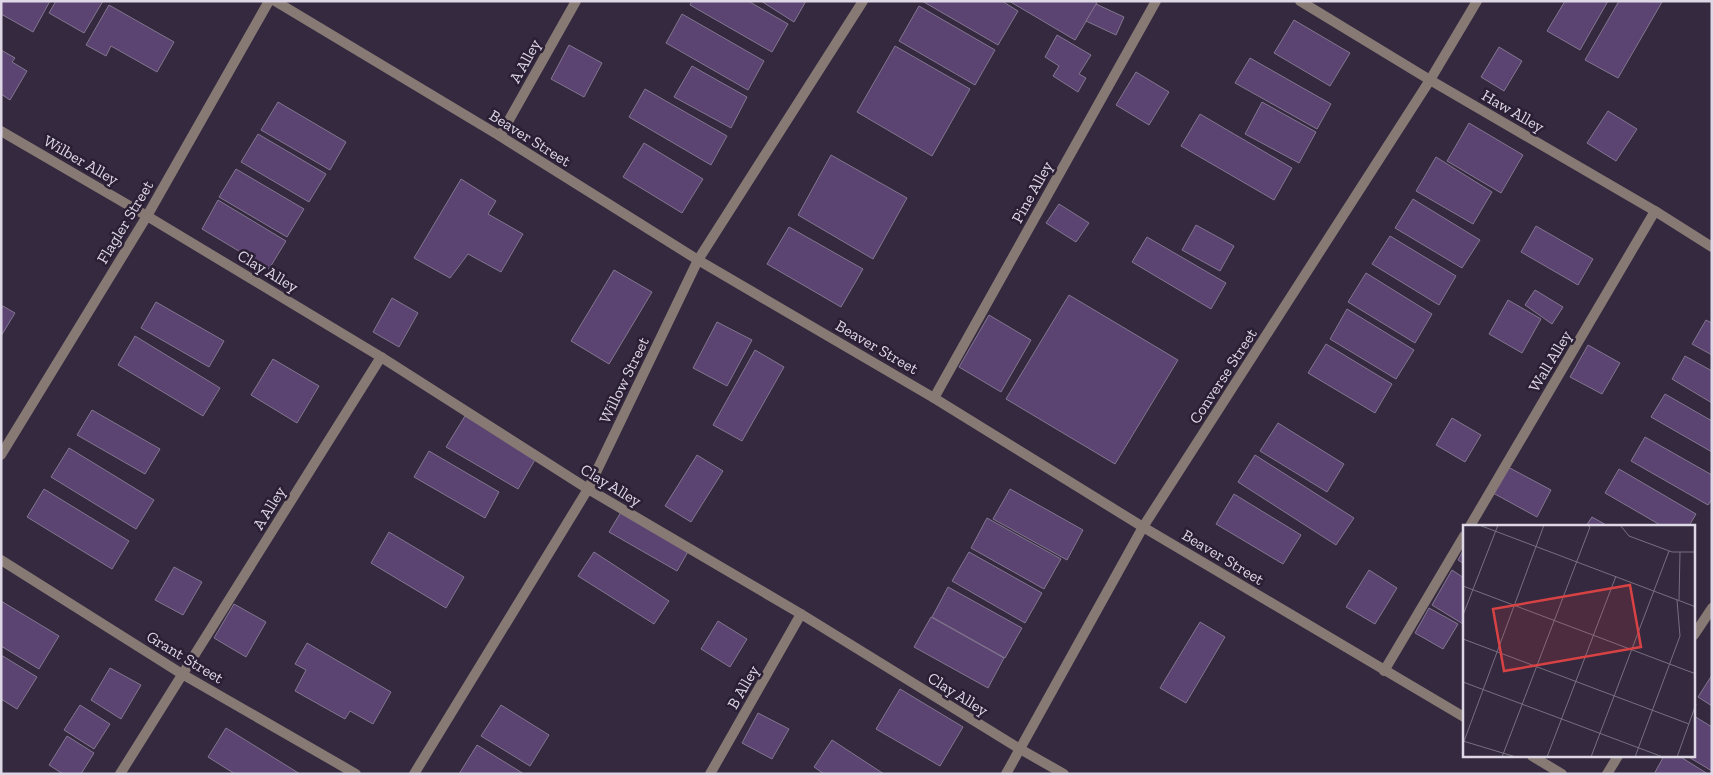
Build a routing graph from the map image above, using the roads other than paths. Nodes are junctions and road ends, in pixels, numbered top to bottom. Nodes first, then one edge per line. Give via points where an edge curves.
1 (269, 1) edge
2 (275, 1) edge
3 (576, 1) edge
4 (863, 1) edge
5 (1156, 1) edge
6 (1300, 1) edge
7 (1477, 1) edge
8 (1430, 80) junction
9 (1, 131) edge
10 (500, 136) junction
11 (1655, 212) junction
12 (147, 216) junction
13 (1712, 247) edge
14 (698, 260) junction
15 (381, 357) junction
16 (934, 398) junction
17 (1, 454) edge
18 (588, 489) junction
19 (1471, 525) edge
20 (1143, 527) junction
21 (1463, 538) edge
22 (1, 560) edge
23 (1712, 608) edge
24 (801, 614) junction
25 (1696, 633) edge
26 (1384, 671) junction
27 (182, 674) junction
28 (1463, 716) edge
29 (1020, 749) junction
30 (1535, 758) edge
31 (1617, 758) edge
32 (120, 774) edge
33 (356, 774) edge
34 (414, 774) edge
35 (710, 774) edge
36 (1006, 774) edge
37 (1064, 774) edge
38 (1562, 774) edge
39 (1607, 774) edge

1 - 12 street, Flagler Street
2 - 10 street, Beaver Street
3 - 10 street, A Alley
4 - 14 street, Willow Street
5 - 16 street, Pine Alley
6 - 8 street, Haw Alley
7 - 8 street, Converse Street
8 - 11 street, Haw Alley
8 - 20 street, Converse Street
9 - 12 street, Wilber Alley
10 - 14 street, Beaver Street
11 - 13 street, Haw Alley
11 - 19 street, Wall Alley
12 - 15 street, Clay Alley
12 - 17 street, Flagler Street
14 - 16 street, Beaver Street
14 - 18 street, Willow Street
15 - 18 street, Clay Alley
15 - 27 street, A Alley
16 - 20 street, Beaver Street
18 - 24 street, Clay Alley
18 - 34 street, Willow Street
20 - 26 street, Beaver Street
20 - 29 street, Converse Street
21 - 26 street
22 - 27 street, Grant Street
23 - 25 street
24 - 29 street, Clay Alley
24 - 35 street, B Alley
26 - 28 street, Beaver Street
27 - 32 street, A Alley
27 - 33 street, Grant Street
29 - 36 street, Converse Street
29 - 37 street, Clay Alley
30 - 38 street
31 - 39 street

